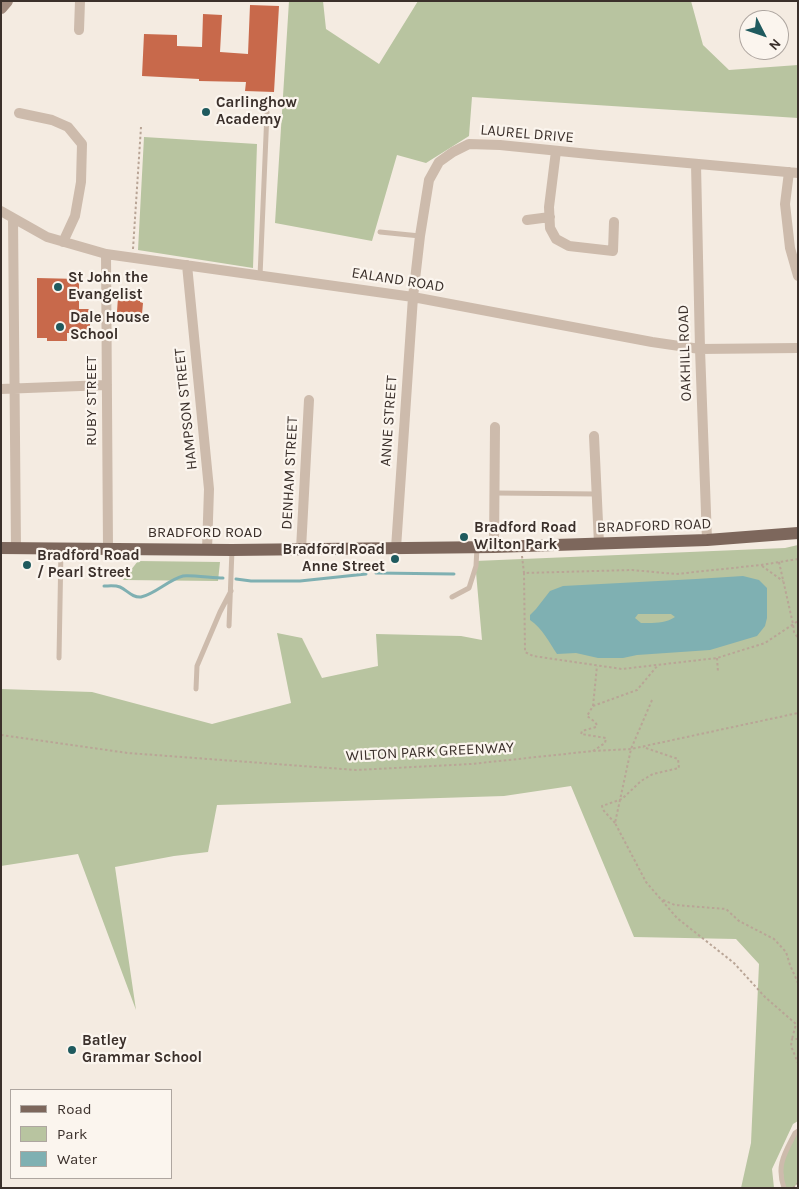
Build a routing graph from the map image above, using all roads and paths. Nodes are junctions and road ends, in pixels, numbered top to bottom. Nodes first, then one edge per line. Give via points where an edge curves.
1 (7, 1) edge
2 (80, 1) edge
3 (1, 8) edge
4 (79, 30) dead end
5 (267, 112) dead end
6 (19, 113) dead end
7 (141, 127) dead end
8 (556, 151) junction
9 (696, 164) junction
10 (793, 172) edge
11 (1, 211) edge
12 (550, 217) junction
13 (13, 218) junction
14 (527, 220) dead end
15 (614, 222) dead end
16 (380, 232) dead end
17 (420, 236) junction
18 (63, 242) junction
19 (106, 254) junction
20 (133, 258) junction
21 (187, 266) junction
22 (260, 276) junction
23 (798, 276) edge
24 (413, 297) junction
25 (798, 348) edge
26 (700, 349) junction
27 (107, 385) junction
28 (1, 389) edge
29 (14, 389) junction
30 (309, 400) dead end
31 (495, 427) dead end
32 (594, 436) dead end
33 (495, 493) junction
34 (596, 494) junction
35 (798, 533) edge
36 (707, 540) junction
37 (599, 544) junction
38 (520, 546) junction
39 (1, 548) edge
40 (16, 548) junction
41 (396, 548) junction
42 (477, 548) junction
43 (494, 548) junction
44 (60, 549) junction
45 (108, 549) junction
46 (301, 549) junction
47 (207, 550) junction
48 (232, 550) junction
49 (798, 558) edge
50 (778, 562) junction
51 (761, 565) junction
52 (524, 574) junction
53 (783, 581) junction
54 (231, 591) junction
55 (452, 597) dead end
56 (798, 621) edge
57 (793, 624) junction
58 (229, 626) dead end
59 (798, 638) edge
60 (59, 658) dead end
61 (717, 658) junction
62 (658, 665) junction
63 (597, 666) junction
64 (718, 672) dead end
65 (196, 689) dead end
66 (652, 700) dead end
67 (593, 706) junction
68 (798, 713) edge
69 (1, 735) edge
70 (631, 749) junction
71 (593, 751) junction
72 (620, 800) junction
73 (615, 823) junction
74 (661, 899) junction
75 (798, 982) edge
76 (797, 1024) edge
77 (792, 1039) junction
78 (798, 1039) edge
79 (798, 1064) edge
80 (798, 1131) edge
81 (798, 1183) edge
82 (784, 1188) edge
83 (793, 1188) edge

1 - 3 street
2 - 4 street
5 - 22 lane
6 - 18 street via 68,127 82,144 81,182 75,216
7 - 20 path
8 - 9 street, LAUREL DRIVE
8 - 12 street
8 - 17 street, LAUREL DRIVE via 469,144 453,152 439,162 429,180
9 - 10 street, LAUREL DRIVE
9 - 26 street, OAKHILL ROAD
10 - 23 street via 785,204 790,248
11 - 13 street, EALAND ROAD
12 - 14 street
12 - 15 street via 550,228 556,239 568,246 592,249 613,250
13 - 18 street, EALAND ROAD
13 - 29 street
16 - 17 lane
17 - 24 street, LAUREL DRIVE
18 - 19 street, EALAND ROAD
19 - 20 street, EALAND ROAD
19 - 27 street, RUBY STREET
20 - 21 street, EALAND ROAD
21 - 22 street, EALAND ROAD
21 - 47 street, HAMPSON STREET via 209,489
22 - 24 street, EALAND ROAD
24 - 26 street, EALAND ROAD
24 - 41 street, ANNE STREET
25 - 26 street, EALAND ROAD
26 - 36 street, OAKHILL ROAD
27 - 29 street
27 - 45 street, RUBY STREET
28 - 29 street
29 - 40 street
30 - 46 street, DENHAM STREET
31 - 33 street
32 - 34 street
33 - 34 lane
33 - 43 street
34 - 37 street
35 - 36 main road, BRADFORD ROAD
36 - 37 main road, BRADFORD ROAD
37 - 38 main road, BRADFORD ROAD
38 - 43 main road, BRADFORD ROAD
38 - 52 path
39 - 40 main road, BRADFORD ROAD
40 - 44 main road, BRADFORD ROAD
41 - 42 main road, BRADFORD ROAD
41 - 46 main road, BRADFORD ROAD
42 - 43 main road, BRADFORD ROAD
42 - 55 lane via 476,566 469,588
44 - 45 main road, BRADFORD ROAD
44 - 60 lane
45 - 47 main road, BRADFORD ROAD
46 - 48 main road, BRADFORD ROAD
47 - 48 main road, BRADFORD ROAD
48 - 54 lane
49 - 50 path
50 - 51 path
50 - 53 path
51 - 52 path via 676,574 632,570
51 - 53 path
52 - 63 path via 525,652
53 - 57 path
54 - 58 lane
54 - 65 lane via 197,666
56 - 57 path
57 - 59 path
57 - 61 path via 765,642
61 - 62 path
61 - 64 path
62 - 63 path via 622,669
62 - 67 path via 637,690
63 - 67 path
66 - 70 path
67 - 71 path via 588,716 597,725 582,731 582,734 606,738 605,743
68 - 70 path, WILTON PARK GREENWAY
69 - 71 path, WILTON PARK GREENWAY via 128,753 356,770 471,764
70 - 71 path, WILTON PARK GREENWAY
70 - 72 path
70 - 72 path via 643,747 678,758 679,768 652,774
72 - 73 path
72 - 73 path via 602,806
73 - 74 path via 646,882
74 - 75 path via 675,905 726,909 739,921 774,939 786,952
74 - 76 path via 677,918 734,963 765,997
76 - 77 path
77 - 78 path
77 - 79 path via 791,1046
80 - 82 lane via 782,1159 780,1178
81 - 83 path

